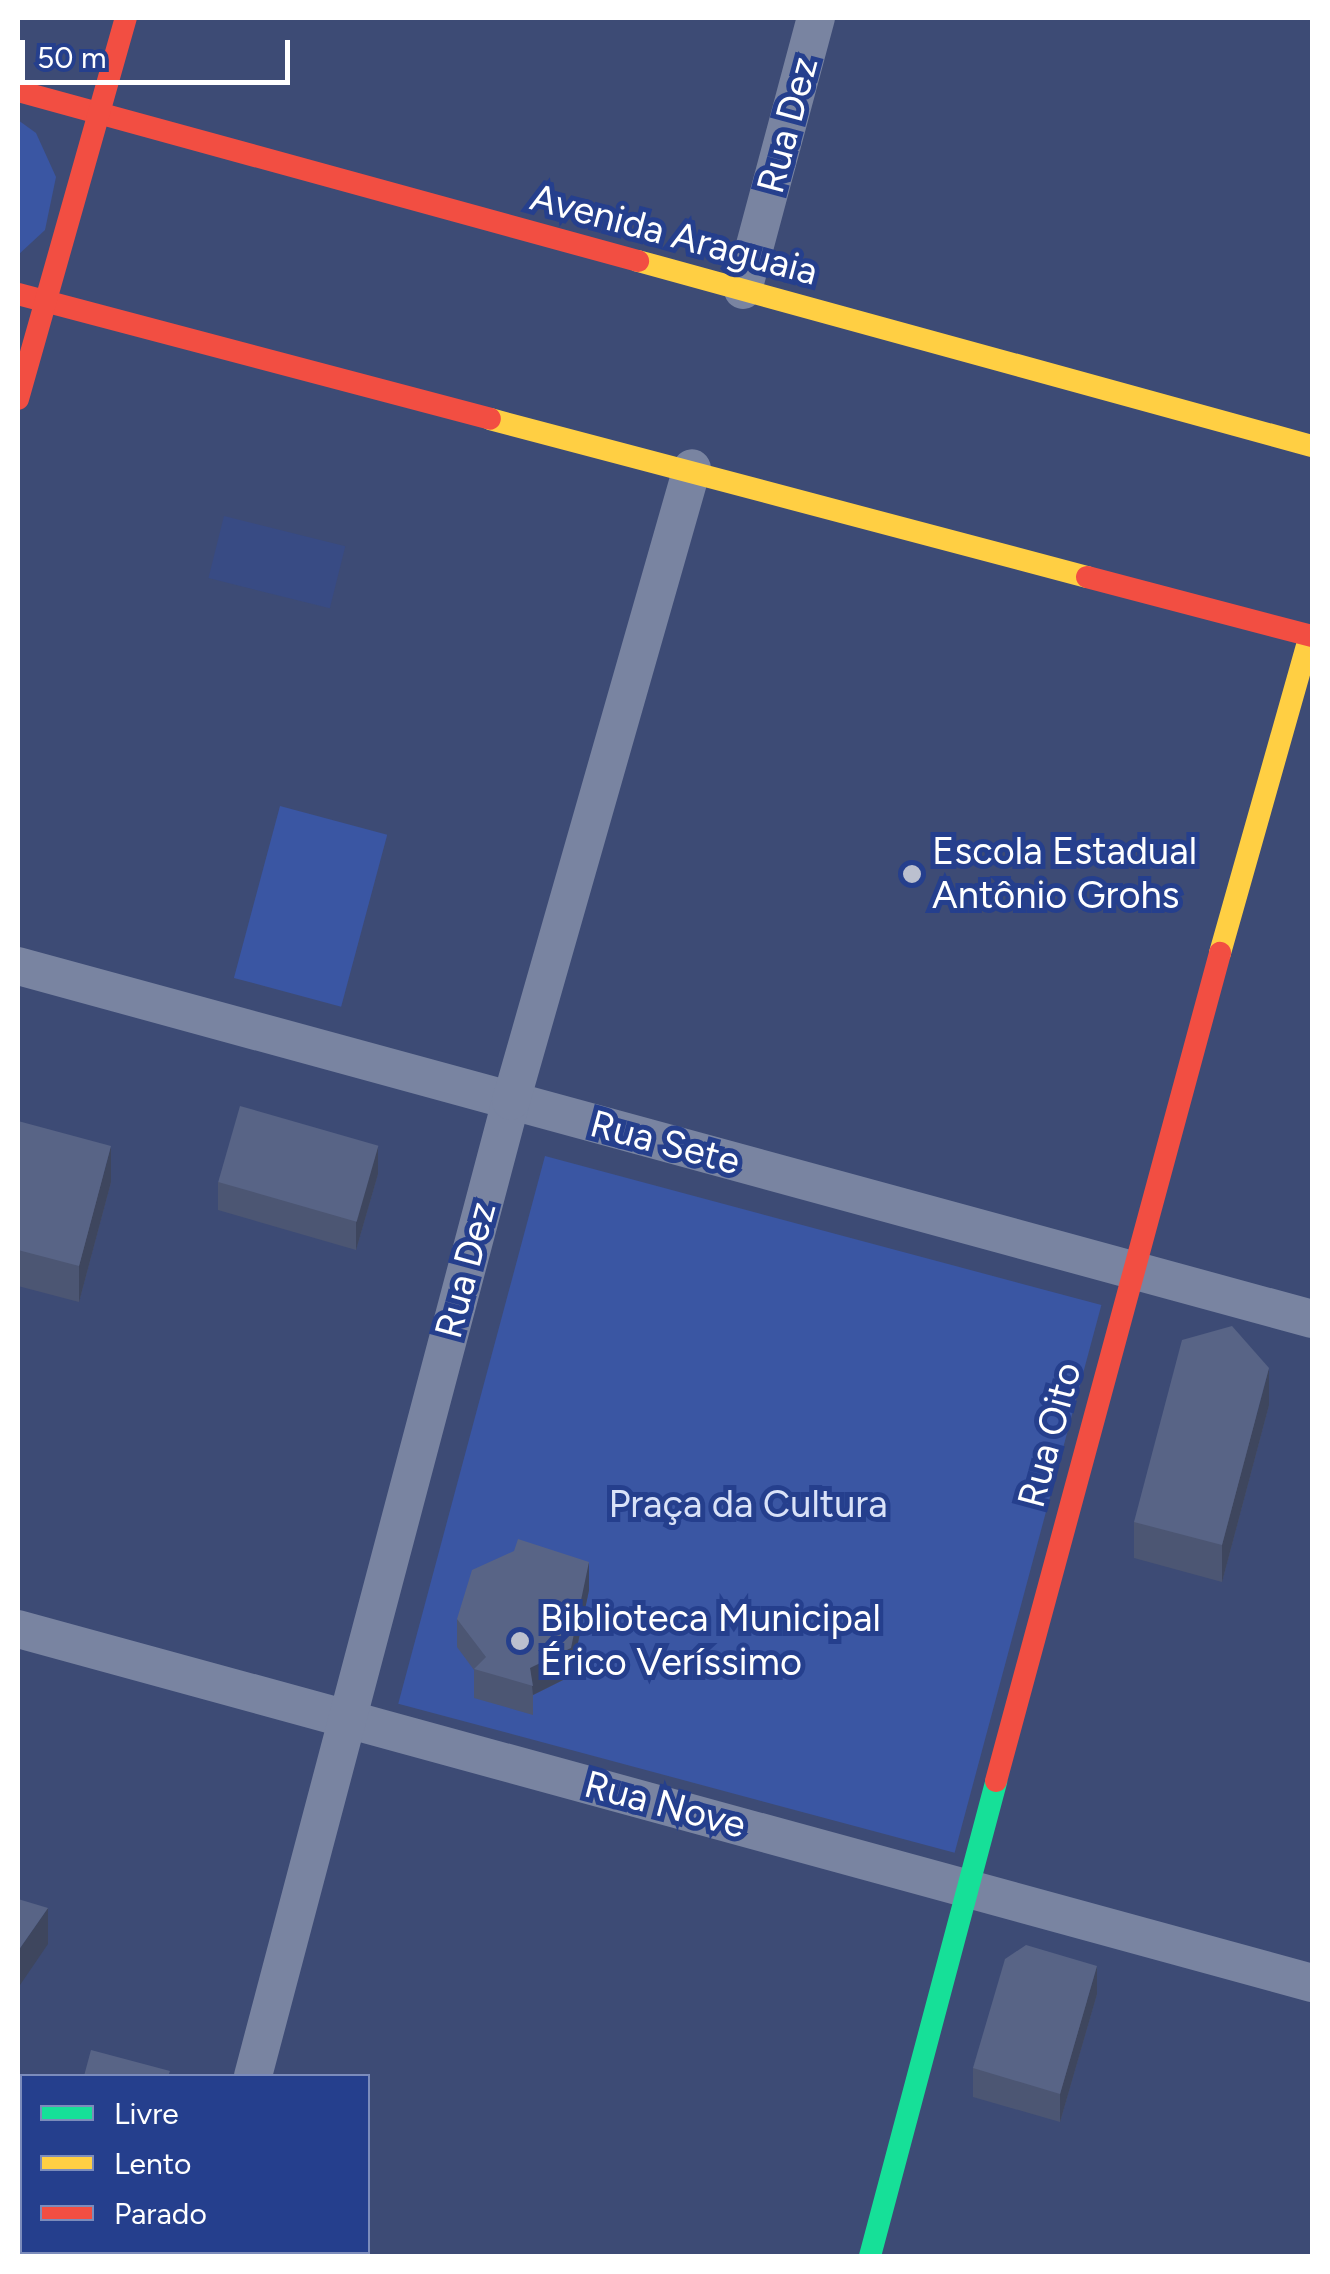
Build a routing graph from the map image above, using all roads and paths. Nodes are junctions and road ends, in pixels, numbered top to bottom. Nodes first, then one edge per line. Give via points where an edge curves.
1 (126, 18) edge
2 (816, 18) edge
3 (18, 91) edge
4 (100, 114) junction
5 (743, 290) junction
6 (18, 294) edge
7 (45, 302) junction
8 (18, 400) edge
9 (1312, 446) edge
10 (692, 468) junction
11 (1311, 635) edge
12 (18, 966) edge
13 (511, 1101) junction
14 (1131, 1270) junction
15 (1312, 1319) edge
16 (18, 1629) edge
17 (348, 1721) junction
18 (965, 1884) junction
19 (1312, 1983) edge
20 (255, 2074) edge
21 (870, 2256) edge

1 - 4 street
2 - 5 street, Rua Dez
3 - 4 street, Avenida Araguaia
4 - 5 street, Avenida Araguaia
4 - 7 street
5 - 9 street, Avenida Araguaia
6 - 7 street
7 - 8 street
7 - 10 street
10 - 11 street
10 - 13 street, Rua Dez
11 - 14 street, Rua Oito
12 - 13 street, Rua Sete
13 - 14 street, Rua Sete
13 - 17 street, Rua Dez
14 - 15 street, Rua Sete
14 - 18 street, Rua Oito
16 - 17 street, Rua Nove
17 - 18 street, Rua Nove
17 - 20 street, Rua Dez
18 - 19 street, Rua Nove
18 - 21 street, Rua Oito

